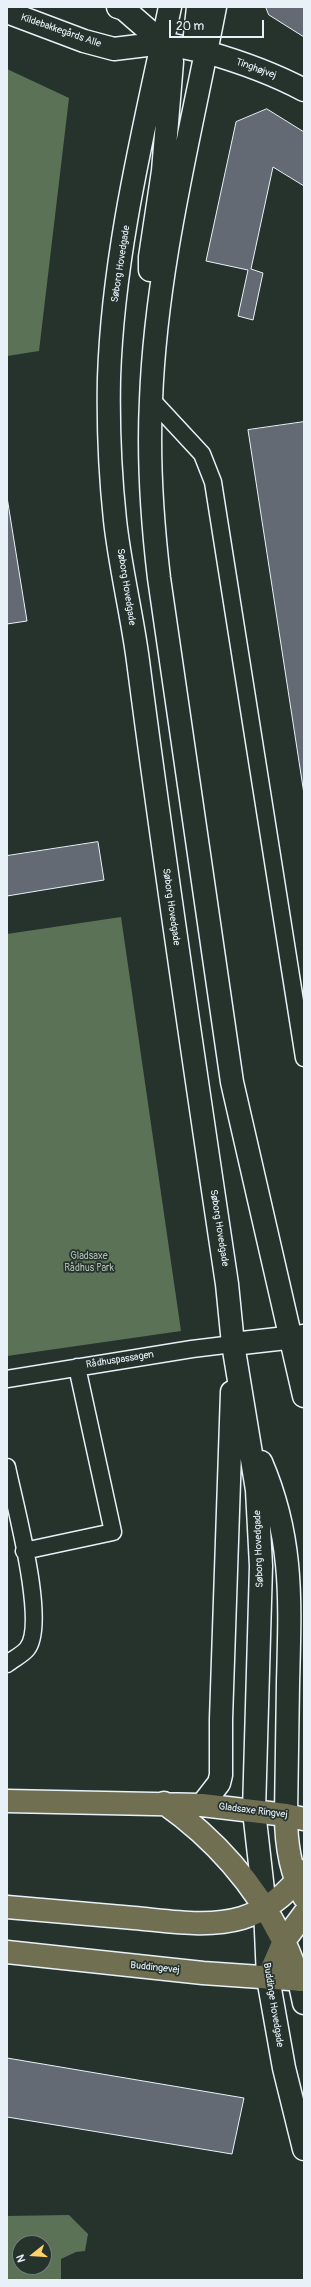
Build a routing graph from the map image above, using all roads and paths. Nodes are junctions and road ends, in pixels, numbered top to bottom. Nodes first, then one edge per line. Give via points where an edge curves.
1 (118, 7) edge
2 (170, 7) edge
3 (198, 7) edge
4 (216, 7) edge
5 (7, 12) edge
6 (163, 43) junction
7 (206, 52) junction
8 (304, 90) edge
9 (151, 399) junction
10 (304, 1058) edge
11 (298, 1337) edge
12 (233, 1344) junction
13 (77, 1367) junction
14 (7, 1379) edge
15 (304, 1396) edge
16 (249, 1433) junction
17 (7, 1467) edge
18 (24, 1551) junction
19 (7, 1664) edge
20 (7, 1801) edge
21 (164, 1803) junction
22 (202, 1805) junction
23 (254, 1811) junction
24 (295, 1817) edge
25 (301, 1883) edge
26 (7, 1907) edge
27 (265, 1908) junction
28 (304, 1914) edge
29 (284, 1941) junction
30 (7, 1952) edge
31 (268, 1978) junction
32 (301, 1980) edge
33 (304, 2003) edge
34 (304, 2149) edge

1 - 6 street, Kildebakkegårds Alle via 124,9
2 - 6 street, Søborg Hovedgade
3 - 7 street via 195,35
4 - 7 street
5 - 6 street, Kildebakkegårds Alle via 84,41 114,49
6 - 7 street, Kildebakkegårds Alle
6 - 9 street via 172,62 163,171 150,257
6 - 12 street, Søborg Hovedgade via 128,219 115,300 109,452 115,522 137,657 227,1284
7 - 8 street, Tinghøjvej via 250,65
7 - 9 street via 167,246
9 - 10 lane via 202,454 213,482
9 - 11 street via 151,504 159,578 232,1082
11 - 12 street
11 - 15 street
12 - 13 lane, Rådhuspassagen
12 - 16 street, Søborg Hovedgade
12 - 22 street via 221,1719 222,1775
13 - 14 lane, Rådhuspassagen
13 - 18 lane via 113,1532
16 - 23 street, Søborg Hovedgade via 257,1490 261,1566
16 - 24 street via 272,1486 284,1530 289,1573
17 - 18 lane
18 - 19 lane via 35,1604 33,1634 27,1649
20 - 21 main road
21 - 22 main road
21 - 27 main road via 207,1836
22 - 23 main road, Gladsaxe Ringvej
23 - 24 main road, Gladsaxe Ringvej
23 - 27 street, Buddinge Hovedgade
24 - 25 main road via 286,1836
25 - 27 main road
26 - 27 main road via 202,1923 242,1918
27 - 29 main road
27 - 31 street, Buddinge Hovedgade
28 - 29 main road
29 - 31 main road
29 - 32 main road
30 - 31 main road, Buddingevej
31 - 32 main road, Buddingevej
31 - 34 street, Buddinge Hovedgade via 284,2068
32 - 33 street

